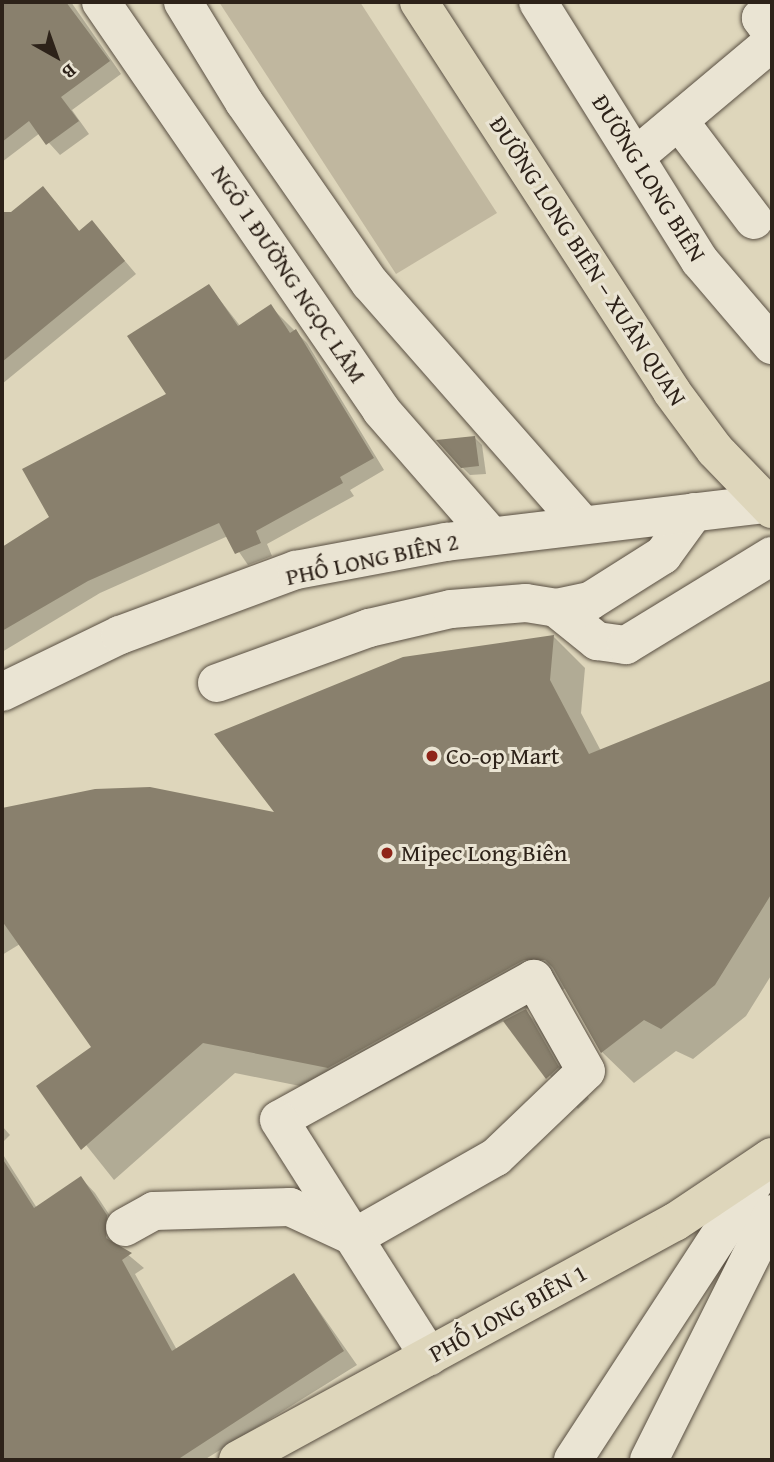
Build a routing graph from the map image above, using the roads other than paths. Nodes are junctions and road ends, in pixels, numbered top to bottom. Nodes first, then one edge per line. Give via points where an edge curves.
1 (101, 2) edge
2 (183, 2) edge
3 (419, 2) edge
4 (538, 2) edge
5 (772, 8) edge
6 (772, 34) edge
7 (772, 42) edge
8 (679, 121) junction
9 (635, 157) junction
10 (754, 220) dead end
11 (771, 340) edge
12 (768, 507) edge
13 (694, 512) junction
14 (582, 524) junction
15 (491, 536) junction
16 (772, 556) edge
17 (556, 608) junction
18 (216, 683) dead end
19 (2, 692) edge
20 (770, 1158) edge
21 (772, 1214) edge
22 (125, 1227) dead end
23 (355, 1237) junction
24 (429, 1356) junction
25 (253, 1457) edge
26 (573, 1460) edge
27 (649, 1460) edge

1 - 15 street, NGÕ 1 ĐƯỜNG NGỌC LÂM via 381,410
2 - 14 street via 370,283
3 - 12 main road, ĐƯỜNG LONG BIÊN – XUÂN QUAN via 672,392
4 - 9 street, ĐƯỜNG LONG BIÊN
5 - 6 street via 761,18
7 - 8 street
8 - 9 street
8 - 10 street
9 - 11 street, ĐƯỜNG LONG BIÊN via 700,261
12 - 13 street, PHỐ LONG BIÊN 2
13 - 14 street, PHỐ LONG BIÊN 2
13 - 17 street via 663,555 590,601
14 - 15 street, PHỐ LONG BIÊN 2
15 - 19 street, PHỐ LONG BIÊN 2 via 296,570 120,635
16 - 17 street via 626,645 597,641
17 - 18 street via 526,603 451,609 369,628
20 - 24 main road, PHỐ LONG BIÊN 1 via 675,1222
20 - 26 street
21 - 27 street
22 - 23 street via 155,1211 290,1207
23 - 23 street via 496,1157 586,1072 534,979 279,1121
23 - 24 street
24 - 25 main road, PHỐ LONG BIÊN 1

